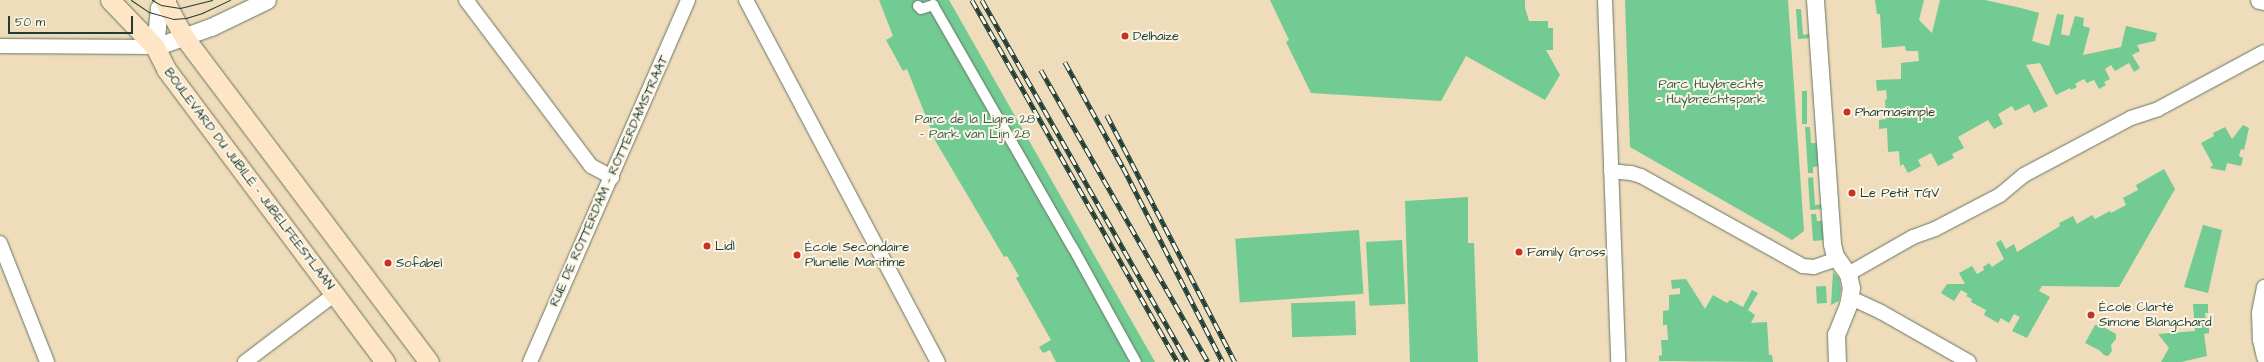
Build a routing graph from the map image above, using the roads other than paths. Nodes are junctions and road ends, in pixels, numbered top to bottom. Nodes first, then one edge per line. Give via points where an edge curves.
1 (110, 0) edge
2 (165, 0) edge
3 (267, 0) edge
4 (466, 0) edge
5 (688, 0) edge
6 (746, 0) edge
7 (1605, 0) edge
8 (1815, 0) edge
9 (2259, 0) edge
10 (2264, 1) edge
11 (918, 6) dead end
12 (184, 37) junction
13 (0, 46) edge
14 (155, 47) junction
15 (2264, 52) edge
16 (1611, 171) junction
17 (612, 177) junction
18 (0, 243) edge
19 (1837, 259) junction
20 (1848, 274) junction
21 (2264, 288) edge
22 (335, 294) junction
23 (1851, 298) junction
24 (2264, 358) edge
25 (47, 362) edge
26 (245, 362) edge
27 (385, 362) edge
28 (429, 362) edge
29 (530, 362) edge
30 (938, 362) edge
31 (1136, 362) edge
32 (1618, 362) edge
33 (1837, 362) edge
34 (1969, 362) edge

1 - 14 main road, BOULEVARD DU JUBILÉ - JUBELFEESTLAAN
2 - 12 main road
2 - 14 street via 157,16
3 - 12 street
4 - 17 street via 590,166
5 - 17 street, RUE DE ROTTERDAM - ROTTERDAMSTRAAT
6 - 30 street
7 - 16 street
8 - 19 street via 1832,244
9 - 10 street
11 - 31 street via 921,9 933,5
12 - 14 street
12 - 28 main road
13 - 14 street
14 - 22 main road, BOULEVARD DU JUBILÉ - JUBELFEESTLAAN via 166,69
15 - 20 street via 2158,109 2111,128 2024,175 2000,194 1935,229 1913,237
16 - 19 street via 1641,176 1803,266 1814,267
16 - 32 street
17 - 29 street, RUE DE ROTTERDAM - ROTTERDAMSTRAAT
18 - 25 street
19 - 20 street
20 - 23 street
21 - 24 street via 2259,313
22 - 26 street
22 - 27 main road, BOULEVARD DU JUBILÉ - JUBELFEESTLAAN
23 - 33 street via 1836,334
23 - 34 street

